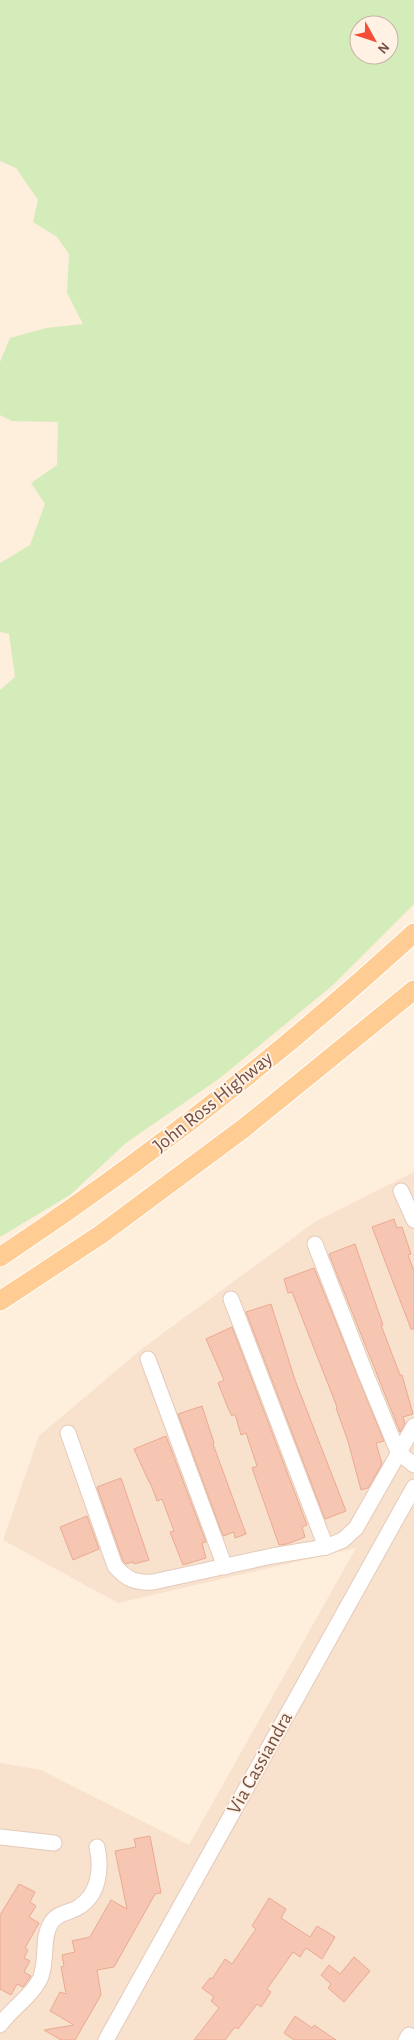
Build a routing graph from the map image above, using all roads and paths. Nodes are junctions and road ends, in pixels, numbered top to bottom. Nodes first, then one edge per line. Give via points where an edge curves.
1 (414, 933) edge
2 (414, 990) edge
3 (401, 1191) dead end
4 (414, 1220) edge
5 (315, 1244) dead end
6 (0, 1257) edge
7 (231, 1299) dead end
8 (0, 1301) edge
9 (148, 1359) dead end
10 (414, 1426) edge
11 (68, 1433) dead end
12 (398, 1452) junction
13 (414, 1464) edge
14 (414, 1487) edge
15 (326, 1547) junction
16 (225, 1567) junction
17 (0, 1837) edge
18 (54, 1843) dead end
19 (97, 1847) dead end
20 (0, 2025) edge
21 (106, 2040) edge

1 - 6 main road, John Ross Highway via 353,989 187,1124 122,1174
2 - 8 main road, John Ross Highway via 244,1128 100,1235
3 - 4 street
5 - 12 street
7 - 15 street
9 - 16 street
10 - 12 street
11 - 16 street via 110,1556 121,1573 139,1583
12 - 13 street
12 - 15 street via 352,1533
14 - 21 street, Via Cassiandra
15 - 16 street
17 - 18 street
19 - 20 street via 101,1869 90,1896 83,1904 58,1915 51,1923 40,1978

